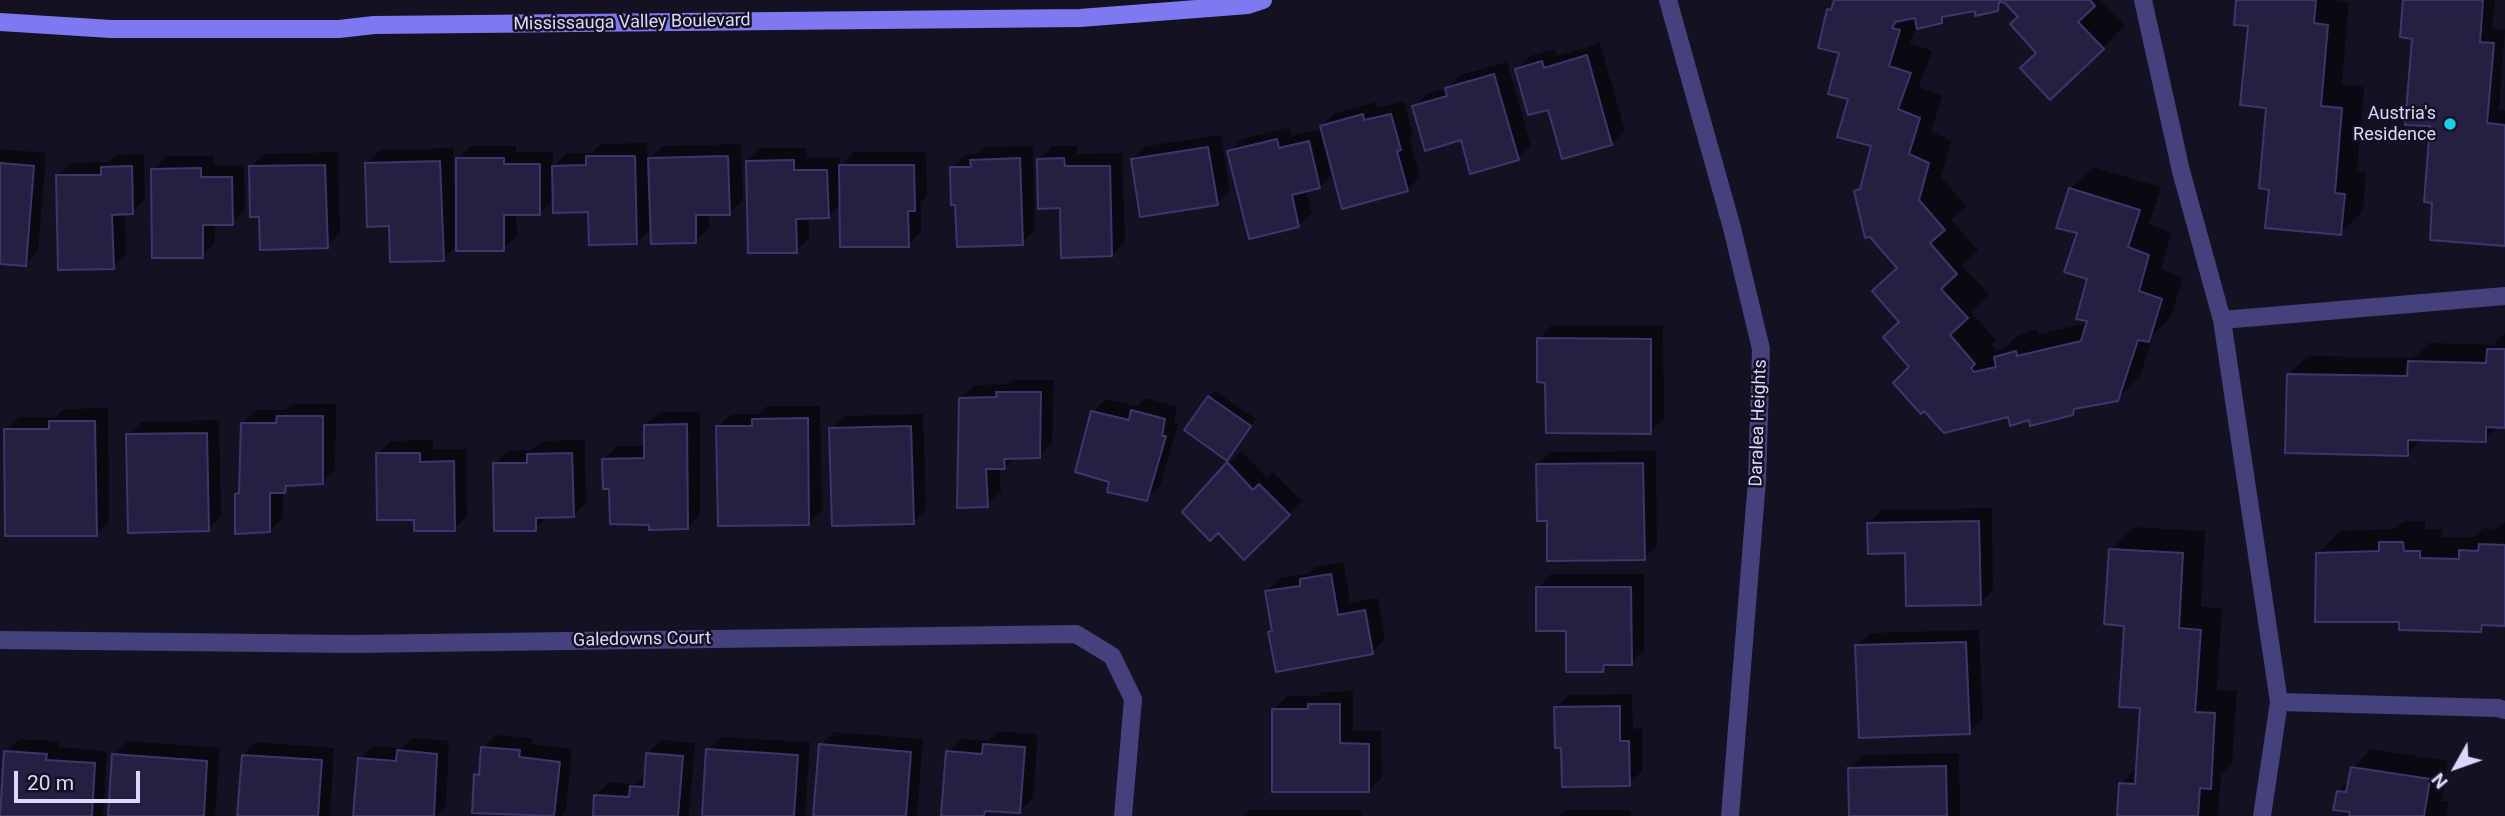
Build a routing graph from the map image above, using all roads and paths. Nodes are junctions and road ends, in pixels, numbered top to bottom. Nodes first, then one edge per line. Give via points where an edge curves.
1 (1263, 0) edge
2 (1668, 0) edge
3 (2143, 0) edge
4 (0, 22) edge
5 (2505, 296) edge
6 (2222, 320) junction
7 (0, 640) edge
8 (2280, 702) junction
9 (2505, 710) edge
10 (1123, 816) edge
11 (1730, 816) edge
12 (2262, 816) edge

1 - 4 street, Mississauga Valley Boulevard via 1248,5 1080,18 339,29 111,29
2 - 11 street, Daralea Heights via 1761,349 1757,480
3 - 6 street via 2181,171
5 - 6 street
6 - 8 street
7 - 10 street, Galedowns Court via 352,644 1076,634 1112,656 1133,699
8 - 9 street
8 - 12 street

